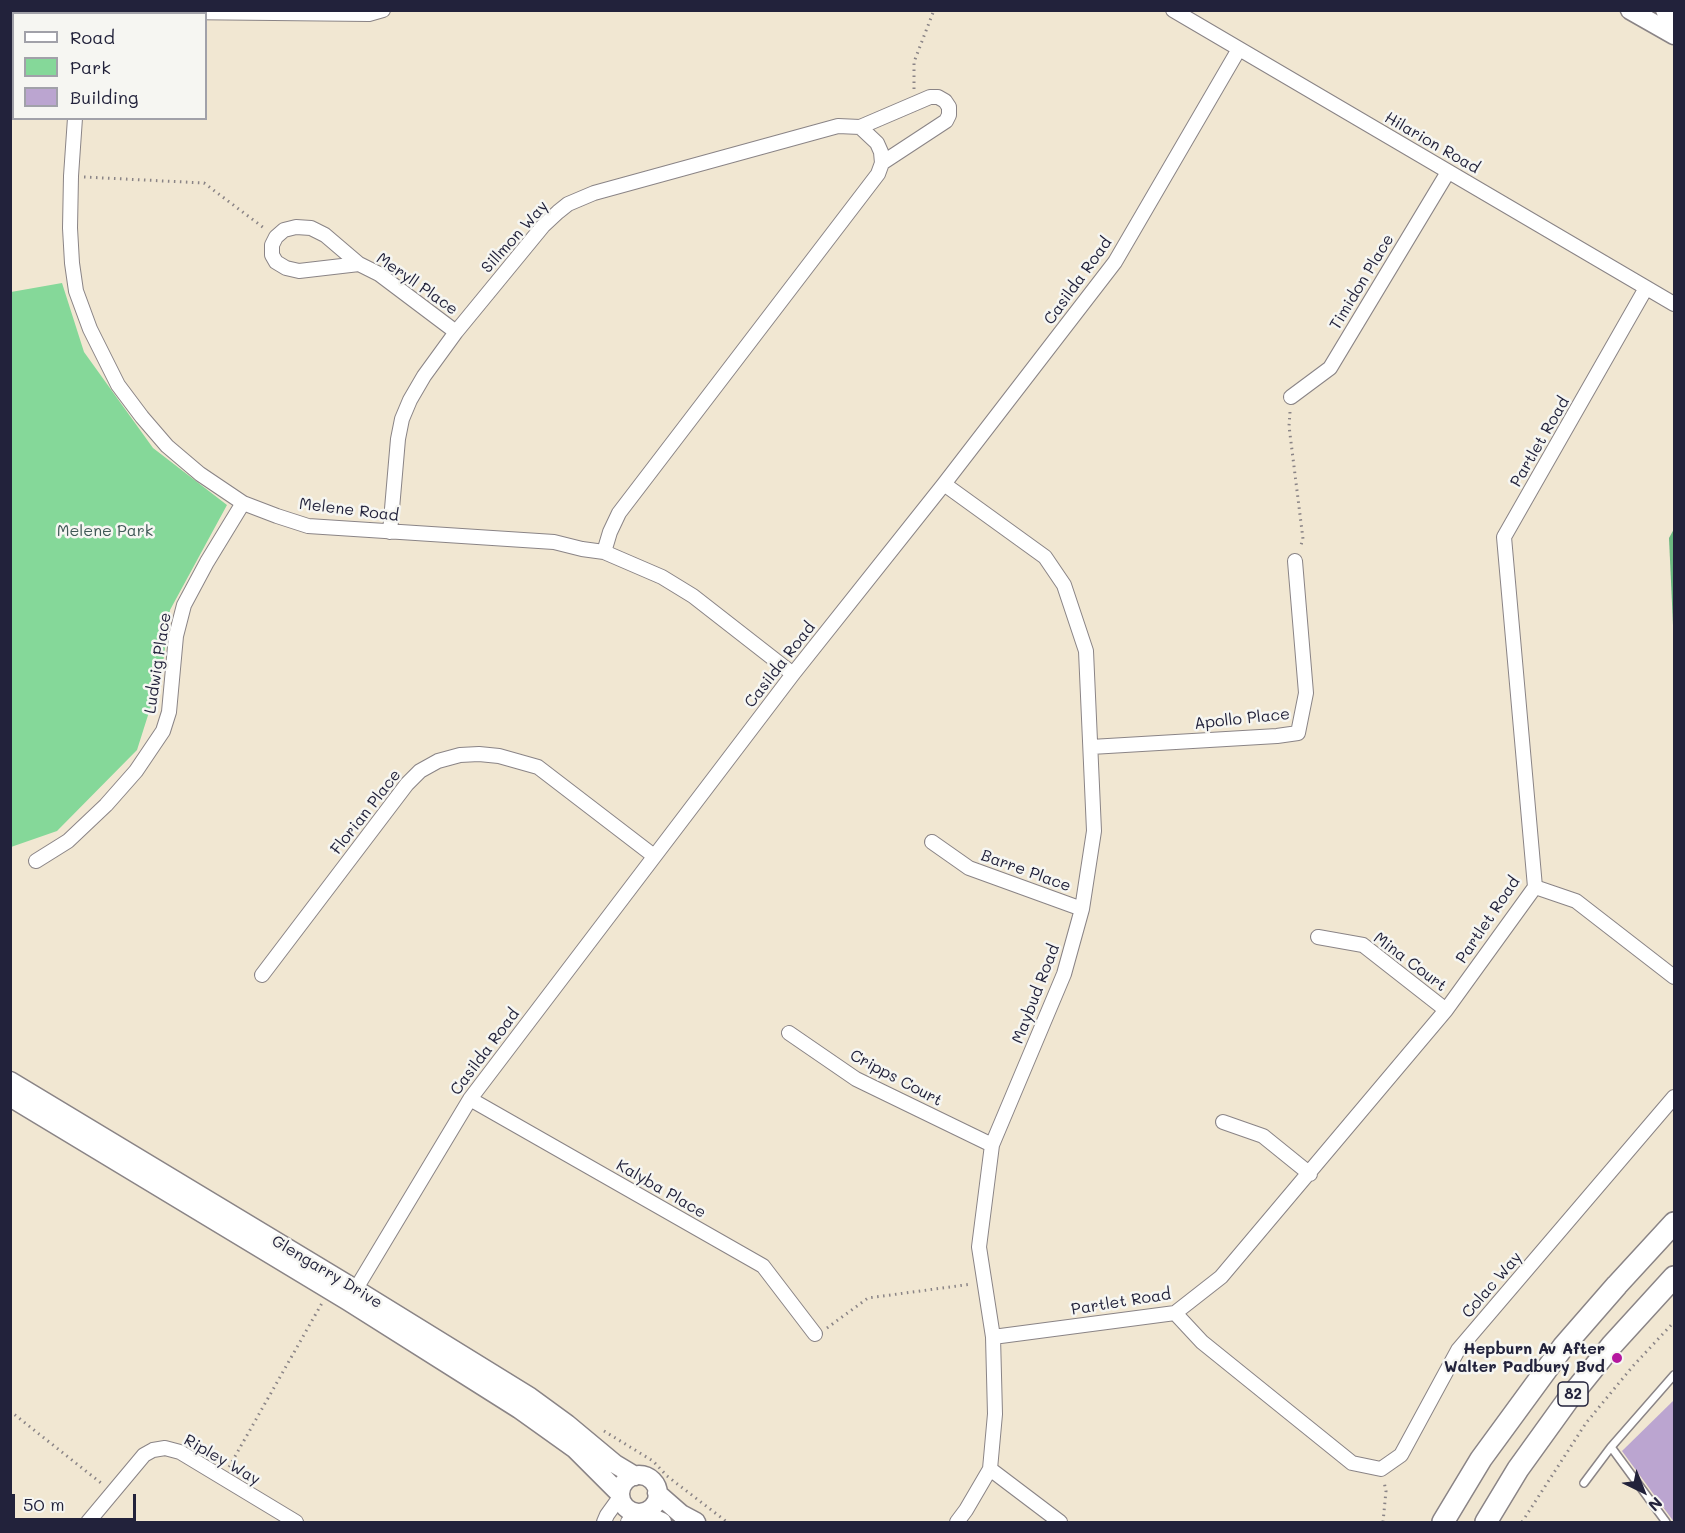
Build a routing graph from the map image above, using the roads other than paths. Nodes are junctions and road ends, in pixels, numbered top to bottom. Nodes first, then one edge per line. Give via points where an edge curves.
1 (383, 10) edge
2 (1173, 10) edge
3 (1630, 10) edge
4 (1665, 10) edge
5 (207, 13) edge
6 (1674, 16) edge
7 (1674, 35) edge
8 (1239, 49) junction
9 (75, 120) edge
10 (860, 127) junction
11 (882, 163) junction
12 (1448, 172) junction
13 (359, 264) junction
14 (1646, 288) junction
15 (1674, 304) edge
16 (456, 332) junction
17 (1291, 397) road end
18 (944, 484) junction
19 (243, 503) junction
20 (390, 532) junction
21 (604, 552) junction
22 (1295, 561) road end
23 (792, 675) junction
24 (1090, 747) junction
25 (932, 842) dead end
26 (654, 856) junction
27 (36, 861) dead end
28 (1535, 887) junction
29 (1082, 909) junction
30 (1318, 937) dead end
31 (262, 975) dead end
32 (1674, 977) edge
33 (1446, 1010) junction
34 (789, 1033) dead end
35 (10, 1081) edge
36 (10, 1097) edge
37 (1674, 1097) edge
38 (470, 1099) junction
39 (1223, 1122) dead end
40 (992, 1145) junction
41 (1310, 1174) junction
42 (1674, 1223) edge
43 (1674, 1277) edge
44 (352, 1295) junction
45 (1175, 1313) junction
46 (815, 1334) road end
47 (993, 1337) junction
48 (1674, 1375) edge
49 (1611, 1447) junction
50 (990, 1469) junction
51 (635, 1476) junction
52 (1584, 1483) dead end
53 (657, 1493) junction
54 (620, 1496) junction
55 (636, 1516) edge
56 (88, 1522) edge
57 (296, 1522) edge
58 (604, 1522) edge
59 (662, 1522) edge
60 (696, 1522) edge
61 (957, 1522) edge
62 (1060, 1522) edge
63 (1443, 1522) edge
64 (1486, 1522) edge
65 (1666, 1522) edge

1 - 5 street via 369,14
2 - 8 street, Hilarion Road
3 - 7 main road
4 - 6 main road
8 - 12 street, Hilarion Road
8 - 18 street, Casilda Road via 1115,262
9 - 19 street, Melene Road via 70,228 76,291 90,329 118,385 167,446
10 - 11 street via 877,143
10 - 11 street, Sillmon Way via 930,97 945,100 950,115 946,121
10 - 16 street, Sillmon Way via 838,126 594,193 568,204 543,226
11 - 21 street, Sillmon Way via 855,205 619,513
12 - 14 street, Hilarion Road
12 - 17 street, Timidon Place via 1330,368
13 - 13 street, Meryll Place via 333,240 311,228 284,230 272,245 276,262 299,272
13 - 16 street, Meryll Place via 379,274
14 - 15 street, Hilarion Road
14 - 28 street, Partlet Road via 1504,537
16 - 20 street, Sillmon Way via 424,376 402,419
18 - 23 street, Casilda Road
18 - 24 street, Maybud Road via 1045,557 1064,585 1086,651
19 - 20 street, Melene Road via 308,526
19 - 27 street, Ludwig Place via 184,605 163,731 136,771 106,805 68,841
20 - 21 street, Melene Road via 554,543
21 - 23 street, Melene Road via 693,596
22 - 24 street, Apollo Place via 1306,693 1298,733
23 - 26 street, Casilda Road
24 - 29 street, Maybud Road via 1094,831
25 - 29 street, Barre Place via 969,868
26 - 31 street, Florian Place via 538,767 479,754 438,761 407,784
26 - 38 street, Casilda Road
28 - 32 street via 1576,901
28 - 33 street, Partlet Road
29 - 40 street, Maybud Road via 1064,974
30 - 33 street, Mina Court via 1363,945
33 - 41 street, Partlet Road
34 - 40 street, Cripps Court via 856,1078
35 - 44 main road, Glengarry Drive
36 - 44 main road, Glengarry Drive
37 - 45 street, Colac Way via 1458,1350 1401,1455 1381,1469 1352,1463 1202,1342
38 - 44 street, Casilda Road
38 - 46 street, Kalyba Place via 763,1266
39 - 41 street via 1263,1136
40 - 47 street, Maybud Road via 979,1247
41 - 45 street, Partlet Road via 1221,1277
42 - 63 main road, 82 via 1563,1347 1481,1460
43 - 64 main road, 82 via 1612,1344 1567,1401
44 - 51 main road, Glengarry Drive via 530,1397
44 - 54 main road, Glengarry Drive via 575,1449
45 - 47 street, Partlet Road
47 - 50 street, Maybud Road via 995,1414
48 - 49 lane
49 - 52 lane
49 - 65 lane
50 - 61 street, Maybud Road
50 - 62 street
51 - 53 main road via 650,1480
51 - 54 main road via 623,1484
53 - 55 main road via 653,1506
53 - 60 main road
54 - 55 main road via 626,1509
54 - 58 street
55 - 59 main road
56 - 57 street, Ripley Way via 144,1455 165,1448 180,1452

